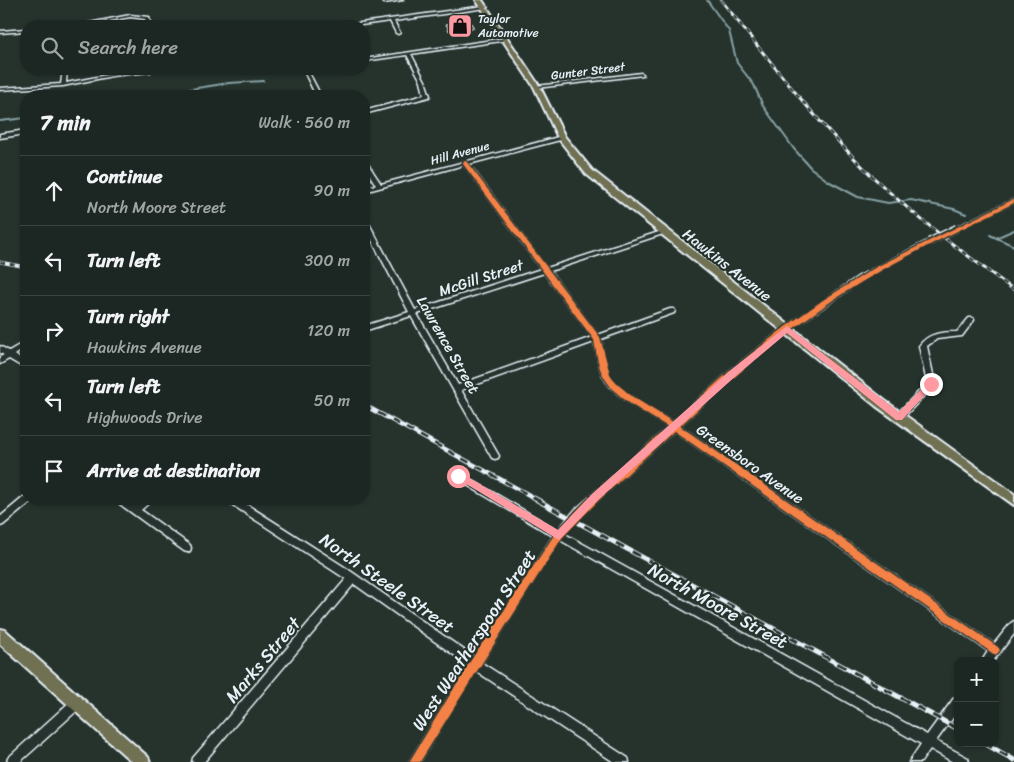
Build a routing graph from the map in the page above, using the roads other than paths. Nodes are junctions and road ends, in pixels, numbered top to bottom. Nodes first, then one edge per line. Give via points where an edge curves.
1 (383, 0) edge
2 (401, 0) edge
3 (482, 4) edge
4 (108, 20) edge
5 (148, 20) edge
6 (392, 20) junction
7 (370, 23) edge
8 (20, 30) edge
9 (0, 32) edge
10 (398, 33) dead end
11 (506, 39) junction
12 (408, 53) junction
13 (370, 59) edge
14 (641, 74) dead end
15 (64, 75) edge
16 (121, 75) edge
17 (308, 75) edge
18 (63, 85) junction
19 (537, 88) junction
20 (0, 89) edge
21 (316, 90) edge
22 (370, 111) edge
23 (20, 133) edge
24 (0, 136) edge
25 (562, 138) junction
26 (465, 163) junction
27 (370, 172) edge
28 (379, 186) junction
29 (370, 188) edge
30 (1014, 201) edge
31 (370, 231) edge
32 (664, 232) junction
33 (546, 270) junction
34 (672, 311) dead end
35 (413, 313) junction
36 (971, 320) dead end
37 (370, 327) edge
38 (787, 329) junction
39 (597, 339) junction
40 (20, 348) edge
41 (0, 349) edge
42 (10, 355) junction
43 (0, 362) edge
44 (20, 362) edge
45 (457, 388) junction
46 (899, 418) junction
47 (675, 427) junction
48 (495, 456) dead end
49 (458, 476) dead end
50 (1014, 500) edge
51 (21, 505) edge
52 (128, 505) edge
53 (140, 505) edge
54 (240, 505) edge
55 (135, 510) junction
56 (0, 522) edge
57 (559, 536) junction
58 (187, 548) dead end
59 (353, 578) junction
60 (1014, 626) edge
61 (0, 636) edge
62 (995, 650) junction
63 (990, 657) edge
64 (475, 664) junction
65 (77, 703) junction
66 (954, 707) edge
67 (928, 742) junction
68 (12, 762) edge
69 (143, 762) edge
70 (197, 762) edge
71 (414, 762) edge
72 (624, 762) edge
73 (914, 762) edge
74 (964, 762) edge

1 - 2 street
3 - 6 street
3 - 11 main road, Hawkins Avenue
4 - 5 street via 130,16
6 - 7 street
6 - 10 street
8 - 9 street
11 - 12 street
11 - 19 main road, Hawkins Avenue
12 - 13 street
12 - 22 street via 423,81 426,96
14 - 19 street, Gunter Street
15 - 18 street
16 - 18 street
17 - 21 street
18 - 20 street
19 - 25 main road, Hawkins Avenue
23 - 24 street
25 - 26 street, Hill Avenue
25 - 32 main road, Hawkins Avenue via 590,173
26 - 28 street, Hill Avenue
26 - 33 street, Greensboro Avenue
27 - 28 street
28 - 29 street, Hill Avenue
30 - 38 street, West Weatherspoon Street, bridge via 861,278
31 - 35 street, Lawrence Street
32 - 33 street, McGill Street
32 - 38 main road, Hawkins Avenue
33 - 35 street, McGill Street
33 - 39 street, Greensboro Avenue
34 - 39 street
35 - 37 street, McGill Street
35 - 45 street, Lawrence Street
36 - 46 street via 959,334 937,336 923,346 931,384
38 - 46 main road, Hawkins Avenue
38 - 47 street, West Weatherspoon Street
39 - 45 street
39 - 47 street, Greensboro Avenue via 606,375 613,384 630,399
40 - 42 street
41 - 42 street
42 - 43 street
42 - 44 street
45 - 48 street, Lawrence Street
46 - 50 main road, Hawkins Avenue
47 - 57 street, West Weatherspoon Street via 596,497
47 - 62 street, Greensboro Avenue
49 - 57 street, North Moore Street
51 - 56 street
52 - 55 street
53 - 55 street
54 - 59 street, North Steele Street
55 - 58 street
57 - 64 street, West Weatherspoon Street
57 - 67 street, North Moore Street
59 - 64 street, North Steele Street
59 - 70 street, Marks Street
60 - 62 street
61 - 65 main road
62 - 63 street
64 - 71 street, West Weatherspoon Street
64 - 72 street, North Steele Street
65 - 68 street
65 - 69 main road
66 - 67 street
67 - 73 street
67 - 74 street, North Moore Street

